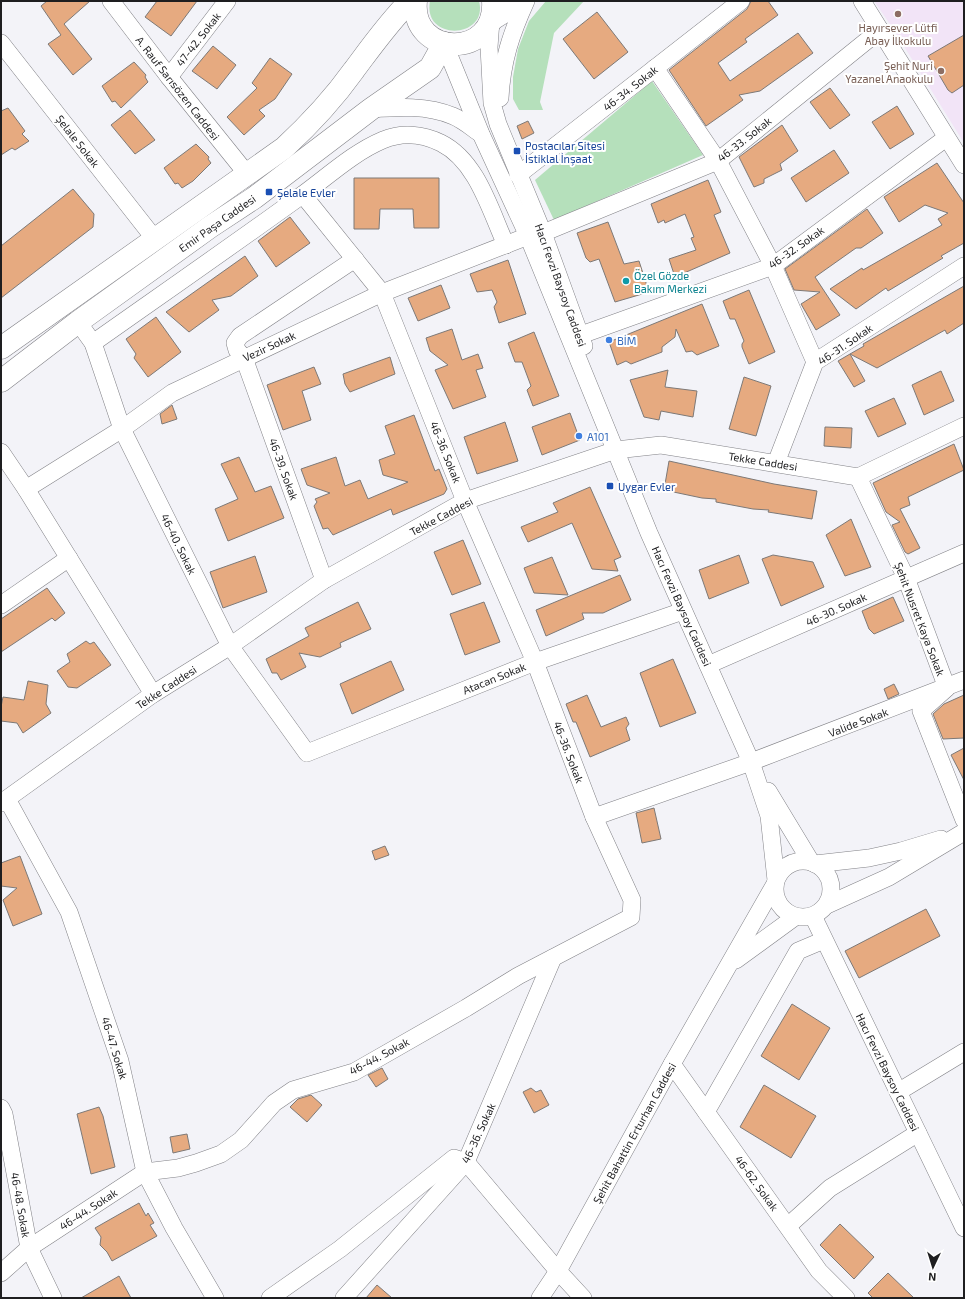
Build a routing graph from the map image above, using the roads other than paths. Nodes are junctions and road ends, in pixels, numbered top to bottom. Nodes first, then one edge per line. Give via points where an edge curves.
1 (111, 1) edge
2 (227, 1) edge
3 (410, 1) edge
4 (416, 1) edge
5 (521, 1) edge
6 (526, 1) edge
7 (741, 1) edge
8 (862, 1) edge
9 (492, 11) edge
10 (880, 30) junction
11 (1, 43) edge
12 (444, 43) junction
13 (655, 68) junction
14 (169, 77) junction
15 (370, 109) junction
16 (498, 124) junction
17 (481, 134) junction
18 (946, 138) junction
19 (718, 161) junction
20 (964, 166) edge
21 (246, 174) junction
22 (518, 174) junction
23 (303, 195) junction
24 (535, 235) junction
25 (154, 238) junction
26 (506, 245) junction
27 (354, 259) junction
28 (773, 266) junction
29 (964, 266) edge
30 (382, 293) junction
31 (78, 322) junction
32 (581, 335) junction
33 (93, 343) junction
34 (1, 348) edge
35 (244, 358) junction
36 (815, 362) junction
37 (1, 381) edge
38 (964, 426) edge
39 (122, 429) junction
40 (616, 450) junction
41 (1, 452) edge
42 (776, 463) junction
43 (858, 477) junction
44 (26, 489) junction
45 (465, 501) junction
46 (964, 553) edge
47 (69, 558) junction
48 (906, 578) junction
49 (324, 580) junction
50 (1, 606) edge
51 (683, 611) junction
52 (230, 646) junction
53 (535, 662) junction
54 (708, 664) junction
55 (964, 680) edge
56 (947, 688) junction
57 (153, 694) junction
58 (307, 753) joint
59 (751, 762) junction
60 (4, 801) edge
61 (594, 817) junction
62 (964, 820) edge
63 (964, 832) edge
64 (813, 863) junction
65 (776, 882) junction
66 (827, 905) junction
67 (795, 916) junction
68 (813, 916) junction
69 (824, 940) junction
70 (553, 958) junction
71 (728, 967) junction
72 (964, 1052) edge
73 (672, 1064) junction
74 (898, 1092) junction
75 (2, 1112) edge
76 (706, 1112) junction
77 (918, 1133) junction
78 (466, 1162) junction
79 (145, 1172) junction
80 (788, 1226) junction
81 (964, 1228) edge
82 (29, 1248) junction
83 (558, 1271) junction
84 (1, 1273) edge
85 (52, 1298) edge
86 (215, 1298) edge
87 (270, 1298) edge
88 (344, 1298) edge
89 (540, 1298) edge
90 (583, 1298) edge
91 (846, 1298) edge

1 - 14 street, A. Rauf Sarısözen Caddesi
2 - 14 street, 47-42. Sokak
3 - 21 main road via 388,23 354,71 306,128 284,148
4 - 12 main road via 422,27 432,38
5 - 9 main road
6 - 16 street, Hacı Fevzi Baysoy Caddesi via 510,38 501,79
7 - 13 street, 46-34. Sokak
8 - 10 street
9 - 12 main road via 484,31 473,40 459,45
9 - 16 street, Hacı Fevzi Baysoy Caddesi via 489,47 490,84
10 - 18 street
10 - 19 street, 46-33. Sokak
11 - 25 street, Şelale Sokak
12 - 15 main road, Emir Paşa Caddesi via 430,68
12 - 17 street, Hacı Fevzi Baysoy Caddesi
13 - 19 street
13 - 22 street, 46-34. Sokak
14 - 21 street, A. Rauf Sarısözen Caddesi
15 - 17 street via 434,109 454,116
15 - 31 main road, Emir Paşa Caddesi via 254,198
16 - 22 street, Hacı Fevzi Baysoy Caddesi
17 - 24 street, Hacı Fevzi Baysoy Caddesi
18 - 20 street
18 - 28 street, 46-32. Sokak
19 - 24 street, 46-33. Sokak
19 - 28 street
21 - 25 main road
22 - 24 street, Hacı Fevzi Baysoy Caddesi
23 - 26 street via 382,140 409,134 426,137 455,151 466,161
23 - 27 street, 46-36. Sokak
23 - 33 street
24 - 26 street, Vezir Sokak
24 - 32 street, Hacı Fevzi Baysoy Caddesi
24 - 40 street, Hacı Fevzi Baysoy Caddesi
25 - 34 main road
26 - 30 street, Vezir Sokak
27 - 30 street, 46-36. Sokak
27 - 35 street, 46-39. Sokak via 240,336 234,343
28 - 32 street, 46-32. Sokak
28 - 36 street
29 - 36 street, 46-31. Sokak
30 - 35 street, Vezir Sokak
30 - 45 street, 46-36. Sokak
31 - 33 street, 46-40. Sokak
31 - 37 main road, Emir Paşa Caddesi
32 - 40 street, Hacı Fevzi Baysoy Caddesi
33 - 39 street, 46-40. Sokak
35 - 39 street, Vezir Sokak via 172,393
35 - 49 street, 46-39. Sokak
36 - 42 street, 46-31. Sokak
38 - 43 street
39 - 44 street, Vezir Sokak
39 - 52 street, 46-40. Sokak
40 - 42 street, Tekke Caddesi via 661,444
40 - 45 street, Tekke Caddesi
40 - 51 street, Hacı Fevzi Baysoy Caddesi
41 - 44 street
42 - 43 street, Tekke Caddesi
43 - 48 street, Şehit Nusret Kaya Sokak
44 - 47 street
45 - 49 street, Tekke Caddesi
45 - 53 street, 46-36. Sokak
46 - 48 street, 46-30. Sokak
47 - 50 street
47 - 57 street
48 - 54 street, 46-30. Sokak
48 - 56 street, Şehit Nusret Kaya Sokak
49 - 52 street, Tekke Caddesi
51 - 53 street, Atacan Sokak
51 - 54 street, Hacı Fevzi Baysoy Caddesi
52 - 57 street, Tekke Caddesi
52 - 58 street, 46-40. Sokak
53 - 58 street, Atacan Sokak
53 - 61 street, 46-36. Sokak
54 - 59 street, Hacı Fevzi Baysoy Caddesi
55 - 56 street, Valide Sokak
56 - 59 street, Valide Sokak
56 - 62 street, Şehit Nusret Kaya Sokak via 921,711
57 - 60 street, Tekke Caddesi
59 - 61 street, Valide Sokak
59 - 64 street, Hacı Fevzi Baysoy Caddesi
59 - 65 street, Hacı Fevzi Baysoy Caddesi via 769,816
60 - 79 street, 46-47. Sokak via 69,912 120,1061
61 - 70 street, 46-44. Sokak via 632,900 631,917
63 - 64 street via 895,853
63 - 66 street via 889,877
64 - 65 street via 801,861 790,864 782,871
64 - 66 street via 824,870 831,883
65 - 67 street via 778,903
65 - 71 street, Şehit Bahattin Erturhan Caddesi
66 - 68 street
67 - 68 street
67 - 71 street, Şehit Bahattin Erturhan Caddesi
68 - 69 street, Hacı Fevzi Baysoy Caddesi
69 - 74 street, Hacı Fevzi Baysoy Caddesi
69 - 76 street via 798,951
70 - 78 street, 46-36. Sokak
70 - 79 street, 46-44. Sokak via 354,1072 293,1090 274,1103 241,1140 221,1154 178,1168
71 - 73 street, Şehit Bahattin Erturhan Caddesi
72 - 74 street
73 - 76 street, 46-62. Sokak
73 - 83 street, Şehit Bahattin Erturhan Caddesi
74 - 77 street, Hacı Fevzi Baysoy Caddesi
75 - 82 street, 46-48. Sokak
76 - 80 street, 46-62. Sokak
77 - 80 street via 830,1188
77 - 81 street, Hacı Fevzi Baysoy Caddesi
78 - 83 street
78 - 87 street via 454,1158 340,1249
78 - 88 street, 46-36. Sokak
79 - 82 street, 46-44. Sokak
79 - 86 street, 46-47. Sokak
80 - 91 street, 46-62. Sokak via 819,1272
82 - 84 street, 46-44. Sokak
82 - 85 street, 46-48. Sokak
83 - 89 street, Şehit Bahattin Erturhan Caddesi
83 - 90 street

